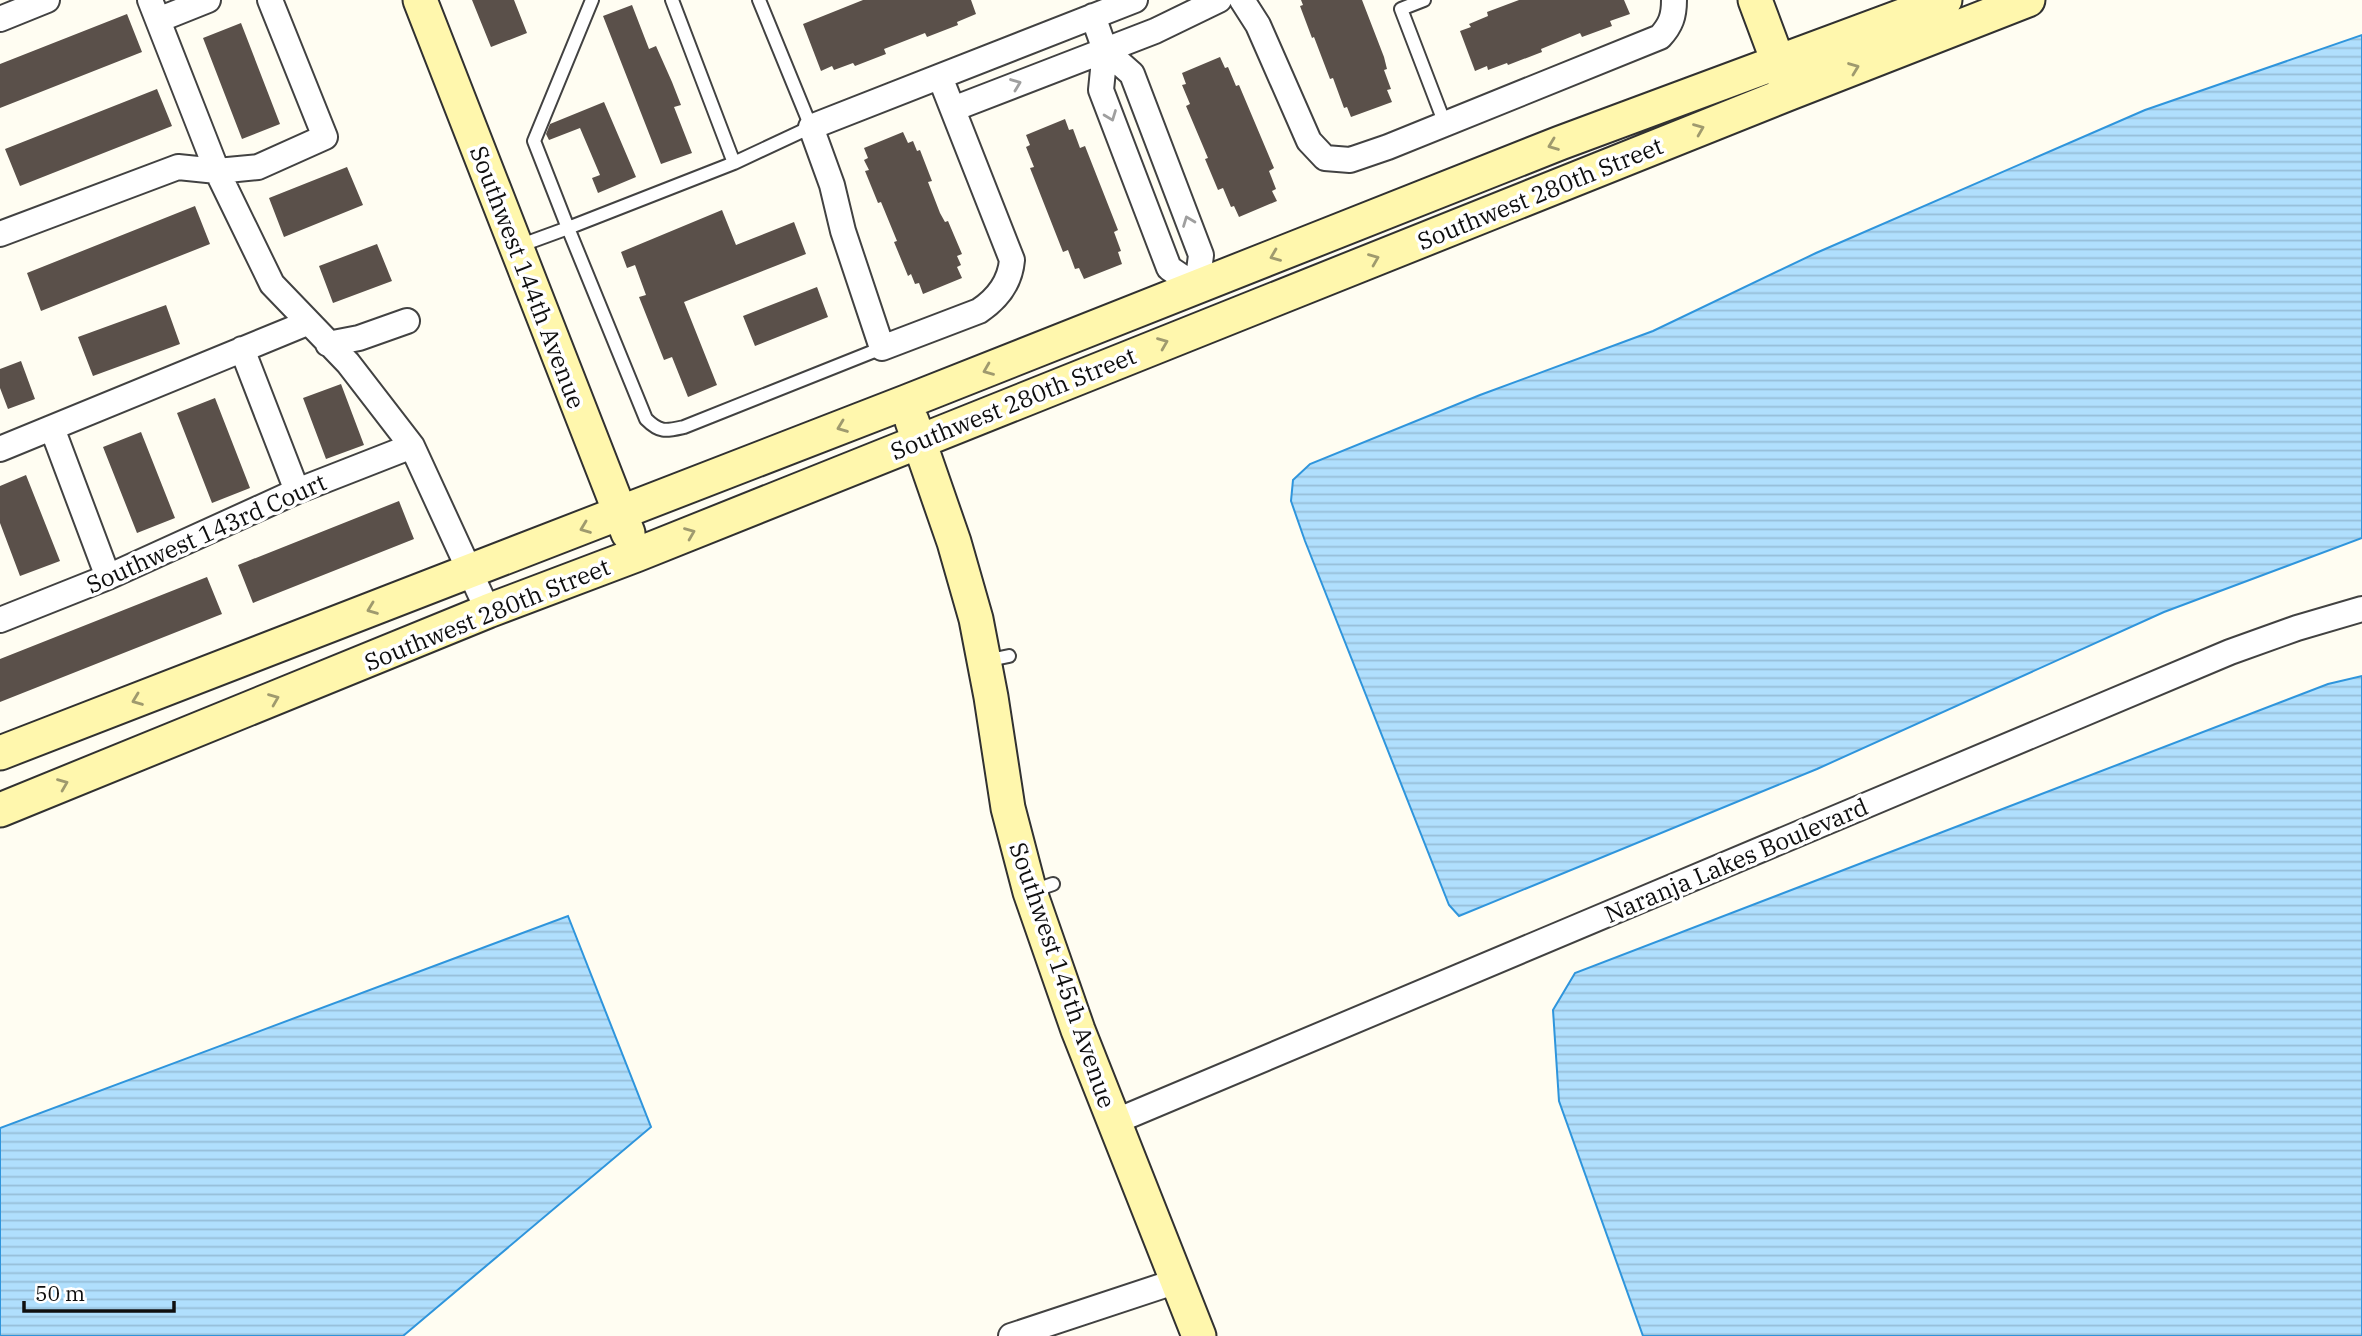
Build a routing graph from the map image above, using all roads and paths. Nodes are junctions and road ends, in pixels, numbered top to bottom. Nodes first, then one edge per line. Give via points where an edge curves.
1 (47, 0) edge
2 (208, 0) edge
3 (270, 0) edge
4 (420, 0) edge
5 (592, 0) edge
6 (672, 0) edge
7 (759, 0) edge
8 (1135, 0) edge
9 (1219, 0) edge
10 (1242, 0) edge
11 (1424, 0) edge
12 (1674, 0) edge
13 (1755, 0) edge
14 (1945, 0) edge
15 (2028, 0) edge
16 (154, 10) edge
17 (1093, 16) junction
18 (0, 19) edge
19 (1105, 50) junction
20 (1778, 62) junction
21 (940, 77) junction
22 (1790, 93) junction
23 (953, 109) junction
24 (1446, 124) junction
25 (811, 127) junction
26 (1597, 128) junction
27 (734, 163) junction
28 (1614, 163) junction
29 (217, 171) junction
30 (568, 228) junction
31 (0, 234) edge
32 (516, 247) junction
33 (1197, 286) junction
34 (407, 321) dead end
35 (307, 323) junction
36 (1208, 325) junction
37 (328, 344) junction
38 (882, 348) junction
39 (242, 349) junction
40 (906, 402) junction
41 (52, 428) junction
42 (918, 442) junction
43 (412, 446) junction
44 (0, 449) edge
45 (297, 491) junction
46 (621, 514) junction
47 (636, 555) junction
48 (470, 571) junction
49 (108, 577) junction
50 (2362, 608) edge
51 (488, 611) junction
52 (0, 620) edge
53 (172, 687) junction
54 (187, 734) junction
55 (0, 753) edge
56 (0, 810) edge
57 (1114, 1122) junction
58 (1177, 1281) junction
59 (1011, 1336) edge
60 (1199, 1336) edge

1 - 18 street
2 - 16 street
3 - 29 street via 325,137 258,167
4 - 32 street, Southwest 144th Avenue
5 - 30 lane via 534,141
6 - 27 lane
7 - 25 lane
8 - 17 street
9 - 19 street
10 - 24 street via 1258,25 1309,141 1325,158 1350,160
11 - 24 lane via 1401,9
12 - 24 street via 1674,15 1660,37
13 - 20 street
14 - 20 street, Southwest 280th Street
22 -> 15 street, Southwest 280th Street
16 - 29 street
17 - 19 street
17 - 21 street
23 -> 19 street
33 -> 19 street via 1201,255 1132,74
19 -> 33 street via 1101,90 1170,268
20 - 22 street
20 - 26 street, Southwest 280th Street
21 - 23 street
21 - 25 street
28 -> 22 street, Southwest 280th Street
23 - 38 street via 1012,260 1011,273 992,303 979,311
25 - 27 lane
25 - 38 street
26 - 28 street
26 -> 33 street, Southwest 280th Street
27 - 30 lane
36 -> 28 street, Southwest 280th Street
29 - 31 street via 178,167
29 - 35 street via 272,284
30 - 32 lane
30 - 38 lane via 646,419 655,428 684,427
32 - 46 street, Southwest 144th Avenue
33 - 36 street
33 -> 40 street, Southwest 280th Street
34 - 37 street
35 - 37 street
35 - 39 street
42 -> 36 street, Southwest 280th Street
37 - 43 street
39 - 41 street
39 - 45 street
40 - 42 street, Southwest 145th Avenue
40 -> 46 street, Southwest 280th Street
41 - 44 street
41 - 49 street
47 -> 42 street, Southwest 280th Street
42 - 57 street, Southwest 145th Avenue via 973,609 997,659 1008,808 1042,888 1068,1003
43 - 45 street, Southwest 143rd Court
43 - 48 street
45 - 49 street, Southwest 143rd Court
46 - 47 street, Southwest 144th Avenue
46 -> 48 street, Southwest 280th Street
47 - 51 street, Southwest 280th Street
48 - 51 street
48 -> 53 street, Southwest 280th Street
49 - 52 street, Southwest 143rd Court
50 - 57 street, Naranja Lakes Boulevard via 2230,652
54 -> 51 street, Southwest 280th Street
53 - 54 street
53 -> 55 street, Southwest 280th Street
56 -> 54 street, Southwest 280th Street
57 - 58 street, Southwest 145th Avenue
58 - 59 street
58 - 60 street, Southwest 145th Avenue

